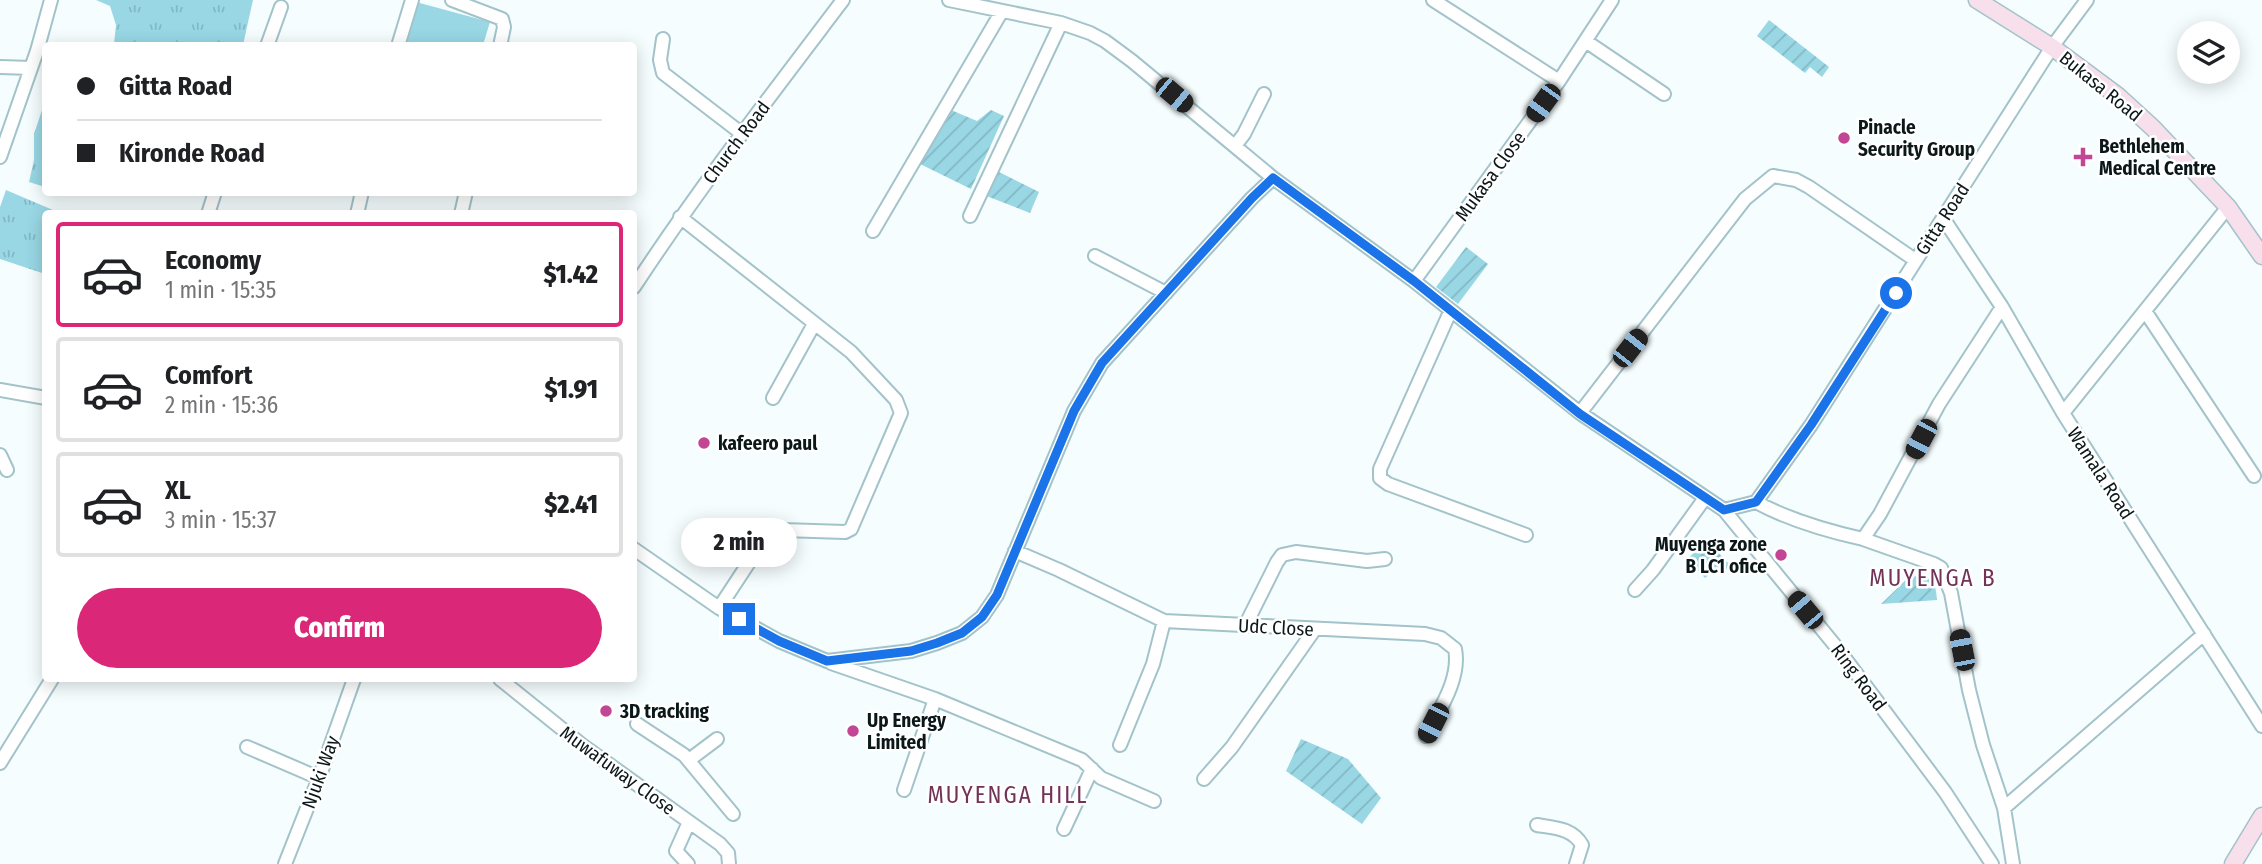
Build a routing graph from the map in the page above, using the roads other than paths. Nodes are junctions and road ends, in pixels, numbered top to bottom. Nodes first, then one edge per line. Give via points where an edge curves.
1 (51, 0) edge
2 (412, 0) edge
3 (452, 0) edge
4 (843, 0) edge
5 (950, 0) edge
6 (1433, 0) edge
7 (1612, 0) edge
8 (1977, 0) edge
9 (2087, 0) edge
10 (281, 7) dead end
11 (1002, 11) junction
12 (1061, 23) junction
13 (663, 39) dead end
14 (268, 42) edge
15 (398, 42) edge
16 (501, 42) edge
17 (1587, 42) junction
18 (2052, 47) junction
19 (0, 67) edge
20 (31, 68) junction
21 (1559, 81) junction
22 (1264, 94) dead end
23 (1664, 94) dead end
24 (741, 132) junction
25 (1234, 146) junction
26 (0, 157) edge
27 (1273, 178) junction
28 (2228, 207) junction
29 (970, 216) dead end
30 (680, 217) junction
31 (1943, 218) junction
32 (873, 231) dead end
33 (1095, 256) dead end
34 (2262, 256) edge
35 (1915, 260) junction
36 (1414, 281) junction
37 (637, 283) edge
38 (1166, 293) junction
39 (2001, 307) junction
40 (2145, 311) junction
41 (1450, 312) junction
42 (814, 324) junction
43 (0, 390) edge
44 (42, 397) edge
45 (772, 398) dead end
46 (2063, 413) junction
47 (1580, 414) junction
48 (0, 455) edge
49 (7, 470) dead end
50 (2254, 476) dead end
51 (1705, 498) junction
52 (1756, 502) junction
53 (1724, 510) junction
54 (1526, 535) dead end
55 (1863, 539) junction
56 (637, 551) edge
57 (1015, 551) junction
58 (1385, 559) dead end
59 (1635, 590) dead end
60 (719, 608) junction
61 (1164, 621) junction
62 (1246, 624) junction
63 (1315, 629) junction
64 (2204, 634) junction
65 (827, 661) junction
66 (50, 682) edge
67 (353, 682) edge
68 (504, 682) edge
69 (935, 699) junction
70 (638, 724) dead end
71 (2262, 726) edge
72 (1426, 736) dead end
73 (717, 739) dead end
74 (1120, 745) dead end
75 (247, 747) dead end
76 (689, 760) junction
77 (0, 763) edge
78 (1092, 769) junction
79 (319, 778) junction
80 (1204, 779) dead end
81 (904, 790) dead end
82 (1154, 802) dead end
83 (2004, 808) junction
84 (733, 814) dead end
85 (2262, 816) edge
86 (689, 822) junction
87 (1537, 825) dead end
88 (1064, 830) dead end
89 (1578, 861) edge
90 (285, 864) edge
91 (688, 864) edge
92 (729, 864) edge
93 (1992, 864) edge
94 (2013, 864) edge
95 (2233, 864) edge

1 - 20 street
2 - 15 street
3 - 16 street via 502,19
4 - 24 street, Church Road
5 - 11 street, Ring Road
6 - 21 street
7 - 17 street, Mukasa Close
8 - 18 street, Bukasa Road
9 - 18 street, Gitta Road
10 - 14 street
11 - 12 street, Ring Road
11 - 32 street
12 - 25 street, Ring Road via 1105,41
12 - 29 street
13 - 24 street via 663,73
17 - 21 street, Mukasa Close
17 - 23 street
18 - 28 street, Bukasa Road via 2118,96
18 - 31 street, Gitta Road
19 - 20 street
20 - 26 street
21 - 36 street, Mukasa Close
22 - 25 street
24 - 30 street, Church Road
25 - 27 street, Ring Road
27 - 36 street, Ring Road
27 - 38 street
28 - 34 street, Bukasa Road
28 - 40 street
30 - 37 street, Church Road
30 - 42 street
31 - 35 street, Gitta Road
31 - 39 street, Wamala Road
33 - 38 street
35 - 47 street via 1809,187 1773,176 1745,199
35 - 52 street, Gitta Road via 1811,425
36 - 41 street, Ring Road
38 - 57 street via 1102,363 1087,387
39 - 46 street, Wamala Road
39 - 55 street via 1939,404
40 - 46 street
40 - 50 street
41 - 47 street, Ring Road
41 - 54 street via 1380,478
42 - 45 street
42 - 60 street via 851,352 897,400 899,418 851,529 767,534
43 - 44 street
46 - 64 street, Wamala Road
47 - 51 street, Ring Road
48 - 49 street
51 - 53 street, Ring Road
51 - 59 street
52 - 53 street
52 - 55 street via 1779,514
53 - 93 street, Ring Road via 1838,649 1945,792
55 - 83 street via 1934,564 1945,575 1978,723
56 - 60 street
57 - 61 street, Udc Close
57 - 65 street via 997,595 982,617 962,633 911,651
58 - 62 street via 1296,552 1282,555
60 - 65 street
61 - 62 street, Udc Close
61 - 74 street via 1153,664
62 - 63 street, Udc Close
63 - 72 street, Udc Close via 1425,634 1450,642 1456,667
63 - 80 street
64 - 71 street, Wamala Road
64 - 83 street
65 - 69 street
66 - 77 street
67 - 79 street, Njuki Way
68 - 86 street, Muwafuway Close
69 - 78 street via 1082,760
69 - 81 street
70 - 76 street
73 - 76 street
75 - 79 street
76 - 84 street
78 - 82 street via 1101,778
78 - 88 street
79 - 90 street, Njuki Way
83 - 94 street
85 - 95 street
86 - 91 street via 676,851
86 - 92 street, Muwafuway Close via 720,844 728,853
87 - 89 street via 1577,836 1583,845

